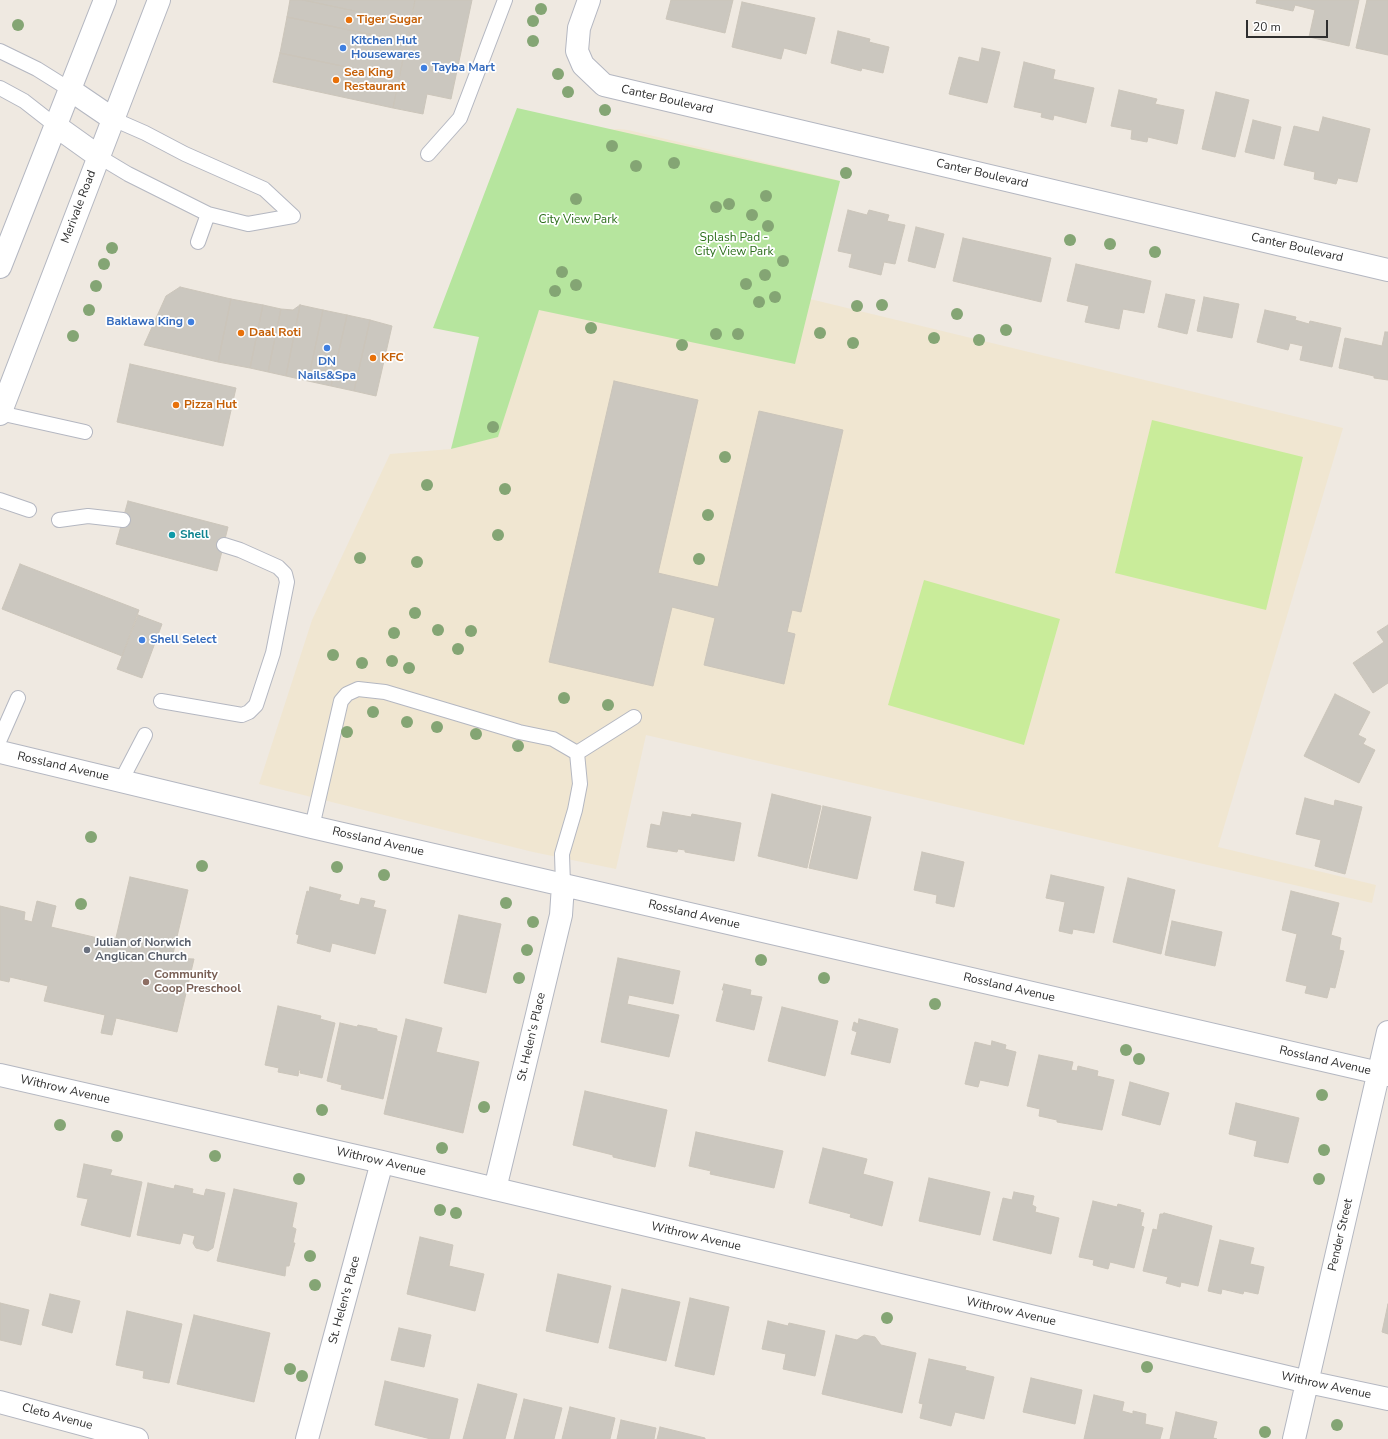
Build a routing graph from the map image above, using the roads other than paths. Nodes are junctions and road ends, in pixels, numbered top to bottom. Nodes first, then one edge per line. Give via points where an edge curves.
1 (105, 0) edge
2 (159, 0) edge
3 (504, 0) edge
4 (589, 0) edge
5 (0, 51) edge
6 (0, 88) edge
7 (68, 89) junction
8 (113, 119) junction
9 (56, 126) junction
10 (428, 154) dead end
11 (98, 156) junction
12 (208, 214) junction
13 (198, 242) dead end
14 (0, 267) edge
15 (1388, 270) edge
16 (0, 413) edge
17 (85, 432) dead end
18 (0, 500) edge
19 (30, 510) dead end
20 (59, 520) dead end
21 (123, 520) dead end
22 (224, 545) dead end
23 (18, 698) dead end
24 (161, 701) dead end
25 (634, 717) dead end
26 (145, 735) dead end
27 (0, 739) edge
28 (0, 752) edge
29 (577, 753) junction
30 (121, 781) junction
31 (312, 827) junction
32 (563, 885) junction
33 (1388, 1032) edge
34 (1383, 1074) edge
35 (1, 1076) edge
36 (382, 1162) junction
37 (495, 1189) junction
38 (1308, 1382) junction
39 (1388, 1399) edge
40 (0, 1402) edge
41 (137, 1439) edge
42 (307, 1439) edge
43 (1294, 1439) edge

1 - 7 street
2 - 8 street, Merivale Road
3 - 10 lane via 460,118
4 - 15 street, Canter Boulevard via 579,28 577,51 583,66 604,85
5 - 7 lane via 37,69
6 - 9 lane via 24,101
7 - 8 street
7 - 9 street
8 - 11 street, Merivale Road
8 - 12 lane via 264,190 293,216 248,224
9 - 11 street
9 - 14 street
11 - 12 lane
11 - 16 street, Merivale Road
12 - 13 lane
16 - 17 lane
18 - 19 lane
20 - 21 lane via 88,516
22 - 24 lane via 278,567 285,574 287,582 273,653 256,705 242,715
23 - 27 lane
25 - 29 lane
26 - 30 lane
28 - 30 street, Rossland Avenue
29 - 31 lane via 553,739 520,732 385,692 358,688 341,701
29 - 32 lane via 580,784 562,854
30 - 31 street, Rossland Avenue
31 - 32 street, Rossland Avenue
32 - 34 street, Rossland Avenue
32 - 37 street, St. Helen's Place via 561,915
33 - 34 street, Pender Street
34 - 38 street, Pender Street
35 - 36 street, Withrow Avenue
36 - 37 street, Withrow Avenue
36 - 42 street, St. Helen's Place
37 - 38 street, Withrow Avenue
38 - 39 street, Withrow Avenue
38 - 43 street, Pender Street
40 - 41 street, Cleto Avenue

